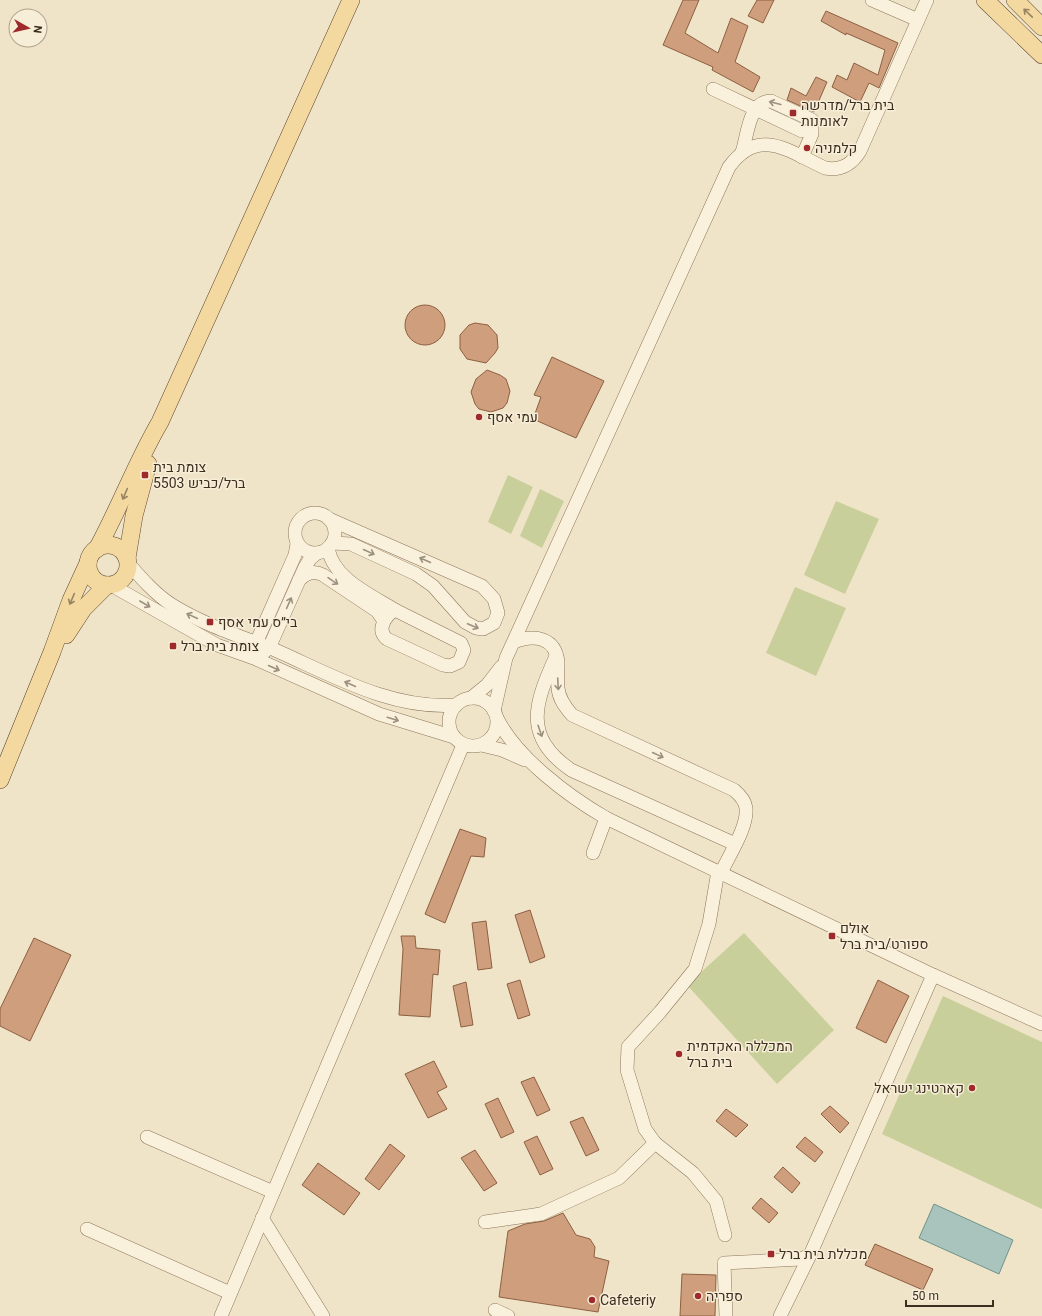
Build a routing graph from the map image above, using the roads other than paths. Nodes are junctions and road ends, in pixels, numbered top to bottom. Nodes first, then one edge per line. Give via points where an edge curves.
1 (351, 0) edge
2 (872, 0) edge
3 (927, 0) edge
4 (985, 0) edge
5 (1015, 0) edge
6 (918, 20) junction
7 (1042, 27) edge
8 (1042, 55) edge
9 (713, 89) dead end
10 (755, 109) junction
11 (802, 131) dead end
12 (742, 152) junction
13 (802, 158) junction
14 (160, 422) junction
15 (329, 519) junction
16 (297, 544) junction
17 (97, 548) junction
18 (326, 548) junction
19 (127, 561) junction
20 (88, 563) junction
21 (299, 580) junction
22 (109, 585) junction
23 (395, 610) junction
24 (384, 621) junction
25 (514, 642) junction
26 (256, 643) junction
27 (269, 648) junction
28 (52, 652) junction
29 (556, 655) junction
30 (506, 658) junction
31 (256, 659) junction
32 (471, 698) junction
33 (456, 705) junction
34 (495, 714) junction
35 (459, 741) junction
36 (481, 745) junction
37 (532, 763) junction
38 (0, 780) edge
39 (606, 818) junction
40 (735, 844) junction
41 (593, 853) dead end
42 (720, 872) junction
43 (933, 975) junction
44 (1042, 1024) edge
45 (147, 1137) dead end
46 (655, 1142) junction
47 (273, 1192) junction
48 (262, 1218) junction
49 (485, 1222) dead end
50 (87, 1229) dead end
51 (725, 1235) dead end
52 (810, 1255) junction
53 (230, 1293) junction
54 (495, 1310) dead end
55 (221, 1316) edge
56 (323, 1316) edge
57 (508, 1316) edge
58 (726, 1316) edge
59 (780, 1316) edge

1 - 14 main road
2 - 6 street
3 - 6 street
4 - 8 main road
7 -> 5 main road
6 - 13 street via 855,159 840,169 833,169
9 - 10 street
10 - 11 street
10 - 12 street
13 -> 10 street via 812,134 812,120 771,101 764,102
12 - 13 street via 757,145 768,144
12 - 25 street via 725,174
14 -> 17 main road
14 - 19 main road via 139,495
15 - 16 street via 316,512 304,516 299,520 294,532
15 - 18 street via 335,532
18 -> 15 street via 351,544 426,580 470,625 483,629 497,619 494,599 482,586
16 - 18 street via 306,551
16 - 26 street via 295,555
17 - 19 main road via 114,546 122,551
17 - 20 main road
18 - 21 street via 310,559
18 - 23 street via 332,563 341,574
19 - 22 main road via 126,575 119,582
26 -> 19 street via 171,604 152,589
20 - 22 main road via 94,580
20 -> 28 main road
21 -> 24 street via 309,573 323,575 377,611
27 -> 21 street
22 - 28 main road via 83,609 64,639
22 -> 31 street via 217,645
23 - 24 street
23 - 24 street via 461,643 464,650 459,662 450,666 443,665 387,639 383,636 382,630
25 - 29 street via 524,638 541,638 550,643
25 - 30 street
26 - 27 street
26 - 31 street
27 - 31 street
33 -> 27 street via 428,705 382,696
28 - 38 main road
29 -> 40 street via 558,688 565,708 572,715 734,790 743,798 746,817
29 -> 40 street via 542,688 536,712 536,721 554,758 571,770
30 - 32 street via 487,685
30 - 34 street
31 -> 35 street via 379,714
32 - 33 street
32 - 34 street via 483,700
33 - 35 street via 449,718 449,726
34 - 36 street via 495,733
34 - 37 street via 511,742
35 - 36 street via 470,747
35 - 47 street
36 - 37 street via 502,750
37 - 39 street
39 - 41 street
39 - 42 street
40 - 42 street
42 - 43 street
42 - 46 street via 709,924 695,969 628,1047 627,1070 645,1129
43 - 44 street
43 - 52 street
45 - 47 street
46 - 49 street via 619,1178 541,1214
46 - 51 street via 693,1173 716,1201
47 - 48 street
48 - 53 street
48 - 56 street
50 - 53 street
52 - 58 street via 801,1259 724,1263
52 - 59 street
53 - 55 street
54 - 57 street

